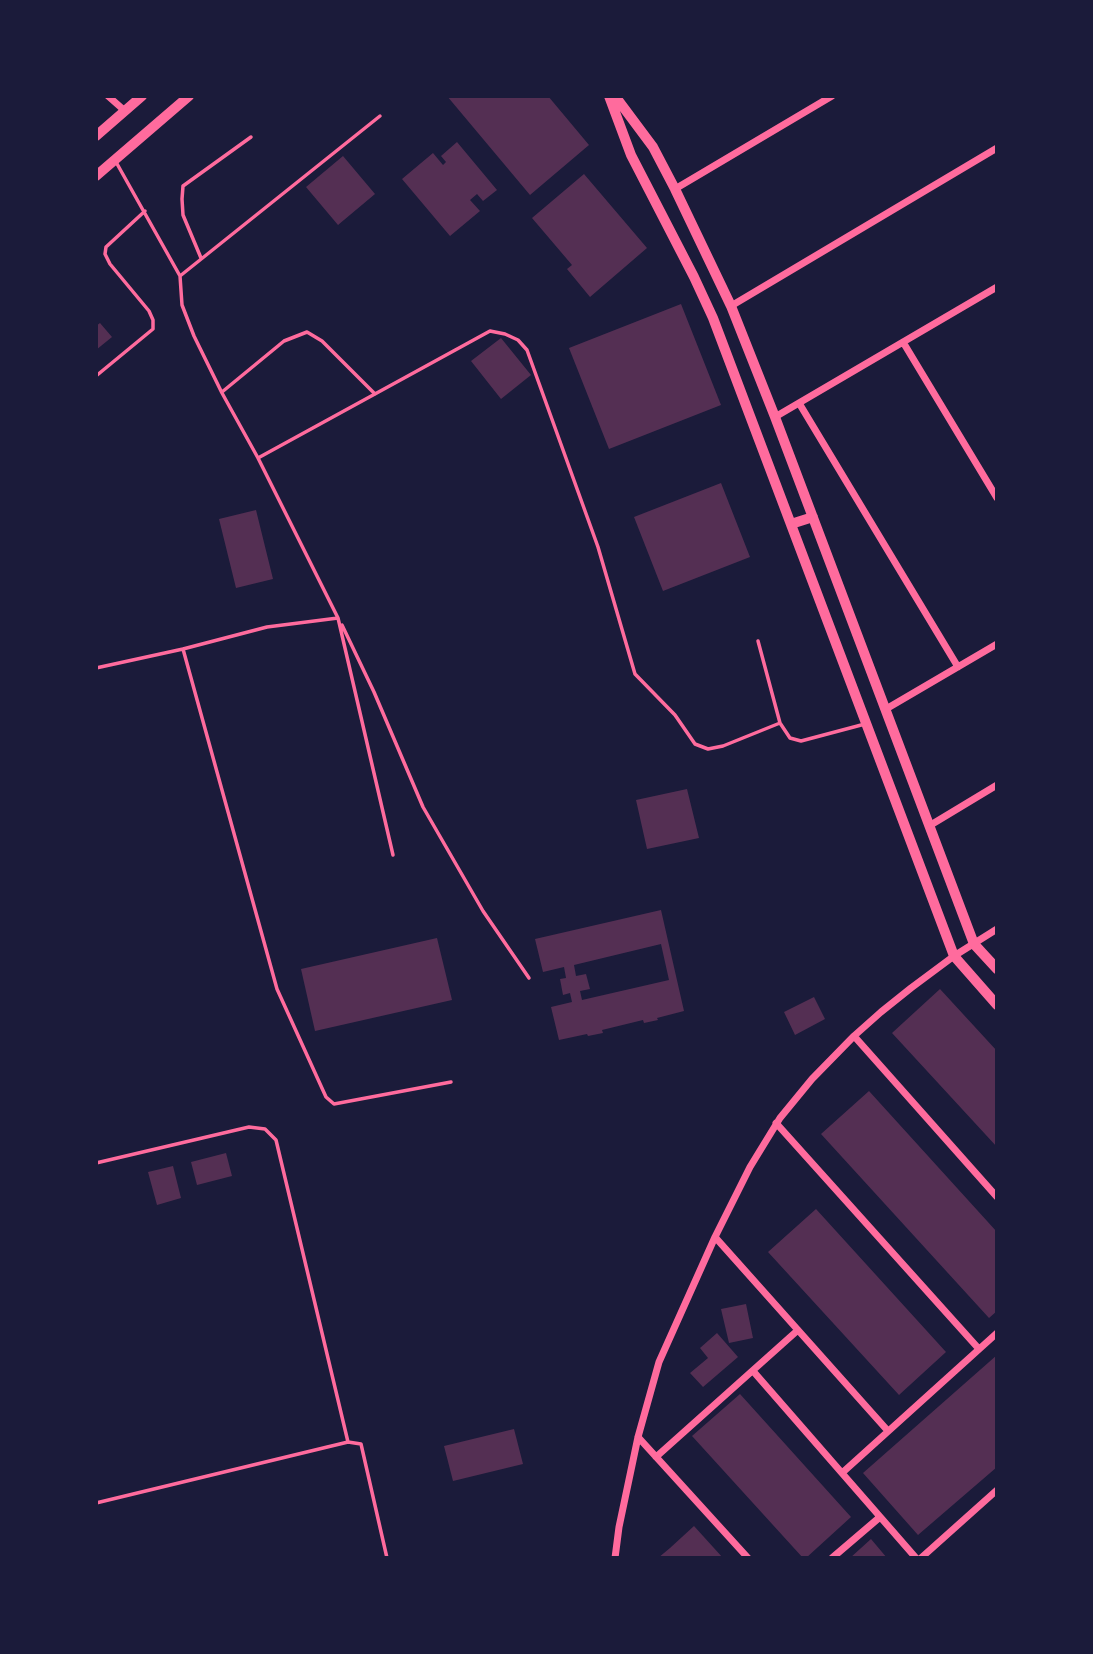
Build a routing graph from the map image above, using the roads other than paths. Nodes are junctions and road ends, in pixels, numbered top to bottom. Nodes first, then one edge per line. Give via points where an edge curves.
1 (108, 96) edge
2 (142, 96) edge
3 (189, 96) edge
4 (612, 96) edge
5 (832, 96) edge
6 (125, 111) junction
7 (380, 116) dead end
8 (96, 136) edge
9 (251, 137) dead end
10 (997, 148) edge
11 (115, 160) junction
12 (96, 176) edge
13 (676, 189) junction
14 (145, 211) junction
15 (201, 259) junction
16 (180, 276) junction
17 (997, 287) edge
18 (731, 306) junction
19 (902, 342) junction
20 (96, 376) edge
21 (222, 393) junction
22 (375, 394) junction
23 (799, 403) junction
24 (775, 417) junction
25 (258, 458) junction
26 (997, 498) edge
27 (813, 517) junction
28 (791, 524) junction
29 (338, 618) junction
30 (758, 640) dead end
31 (997, 644) edge
32 (183, 649) junction
33 (958, 667) junction
34 (96, 668) edge
35 (886, 709) junction
36 (780, 723) junction
37 (867, 723) junction
38 (997, 785) edge
39 (929, 826) junction
40 (393, 855) dead end
41 (997, 929) edge
42 (974, 944) junction
43 (954, 956) junction
44 (997, 969) edge
45 (529, 978) dead end
46 (997, 1005) edge
47 (854, 1036) junction
48 (451, 1082) dead end
49 (776, 1123) junction
50 (96, 1163) edge
51 (997, 1197) edge
52 (715, 1237) junction
53 (798, 1331) junction
54 (997, 1333) edge
55 (979, 1349) junction
56 (753, 1371) junction
57 (888, 1431) junction
58 (638, 1437) junction
59 (348, 1442) junction
60 (656, 1457) junction
61 (842, 1473) junction
62 (997, 1490) edge
63 (96, 1503) edge
64 (880, 1517) junction
65 (387, 1558) edge
66 (615, 1558) edge
67 (748, 1558) edge
68 (832, 1558) edge
69 (919, 1558) edge

1 - 6 street
2 - 6 main road
3 - 11 main road
4 - 13 street via 653,147
4 - 28 street via 631,155 713,318
5 - 13 street
6 - 8 main road
7 - 15 lane
9 - 15 lane via 183,186 183,215
10 - 18 street
11 - 12 main road
11 - 14 lane
13 - 18 street
14 - 16 lane
14 - 20 lane via 106,247 106,254 149,311 153,329
15 - 16 lane
16 - 21 lane via 182,305
17 - 19 street
18 - 24 street
19 - 23 street
19 - 26 street
21 - 22 lane via 284,341 307,332
21 - 25 lane
22 - 25 lane
22 - 36 lane via 490,331 518,340 527,350 598,547 635,674 675,715 695,744 708,749
23 - 24 street
23 - 33 street
24 - 27 street
25 - 29 lane
27 - 28 street
27 - 35 street
28 - 37 street
29 - 32 lane via 267,626
29 - 40 lane
29 - 45 lane via 423,807 483,911
30 - 36 lane
31 - 33 street
32 - 34 lane
32 - 48 lane via 277,989 326,1097 334,1104
33 - 35 street
35 - 39 street
36 - 37 lane via 790,738 801,741
37 - 43 street
38 - 39 street
39 - 42 street
41 - 42 street
42 - 43 street
42 - 44 street
43 - 46 street
43 - 47 street
47 - 49 street
47 - 51 street
49 - 52 street
49 - 55 street
50 - 59 lane via 249,1127 265,1129 276,1140
52 - 53 street
52 - 58 street via 659,1362
53 - 56 street
53 - 57 street
54 - 55 street
55 - 57 street
56 - 60 street
56 - 61 street
57 - 61 street
58 - 60 street
58 - 66 street
59 - 63 lane
59 - 65 lane via 361,1444
60 - 67 street
61 - 64 street
62 - 69 street
64 - 68 street
64 - 69 street

